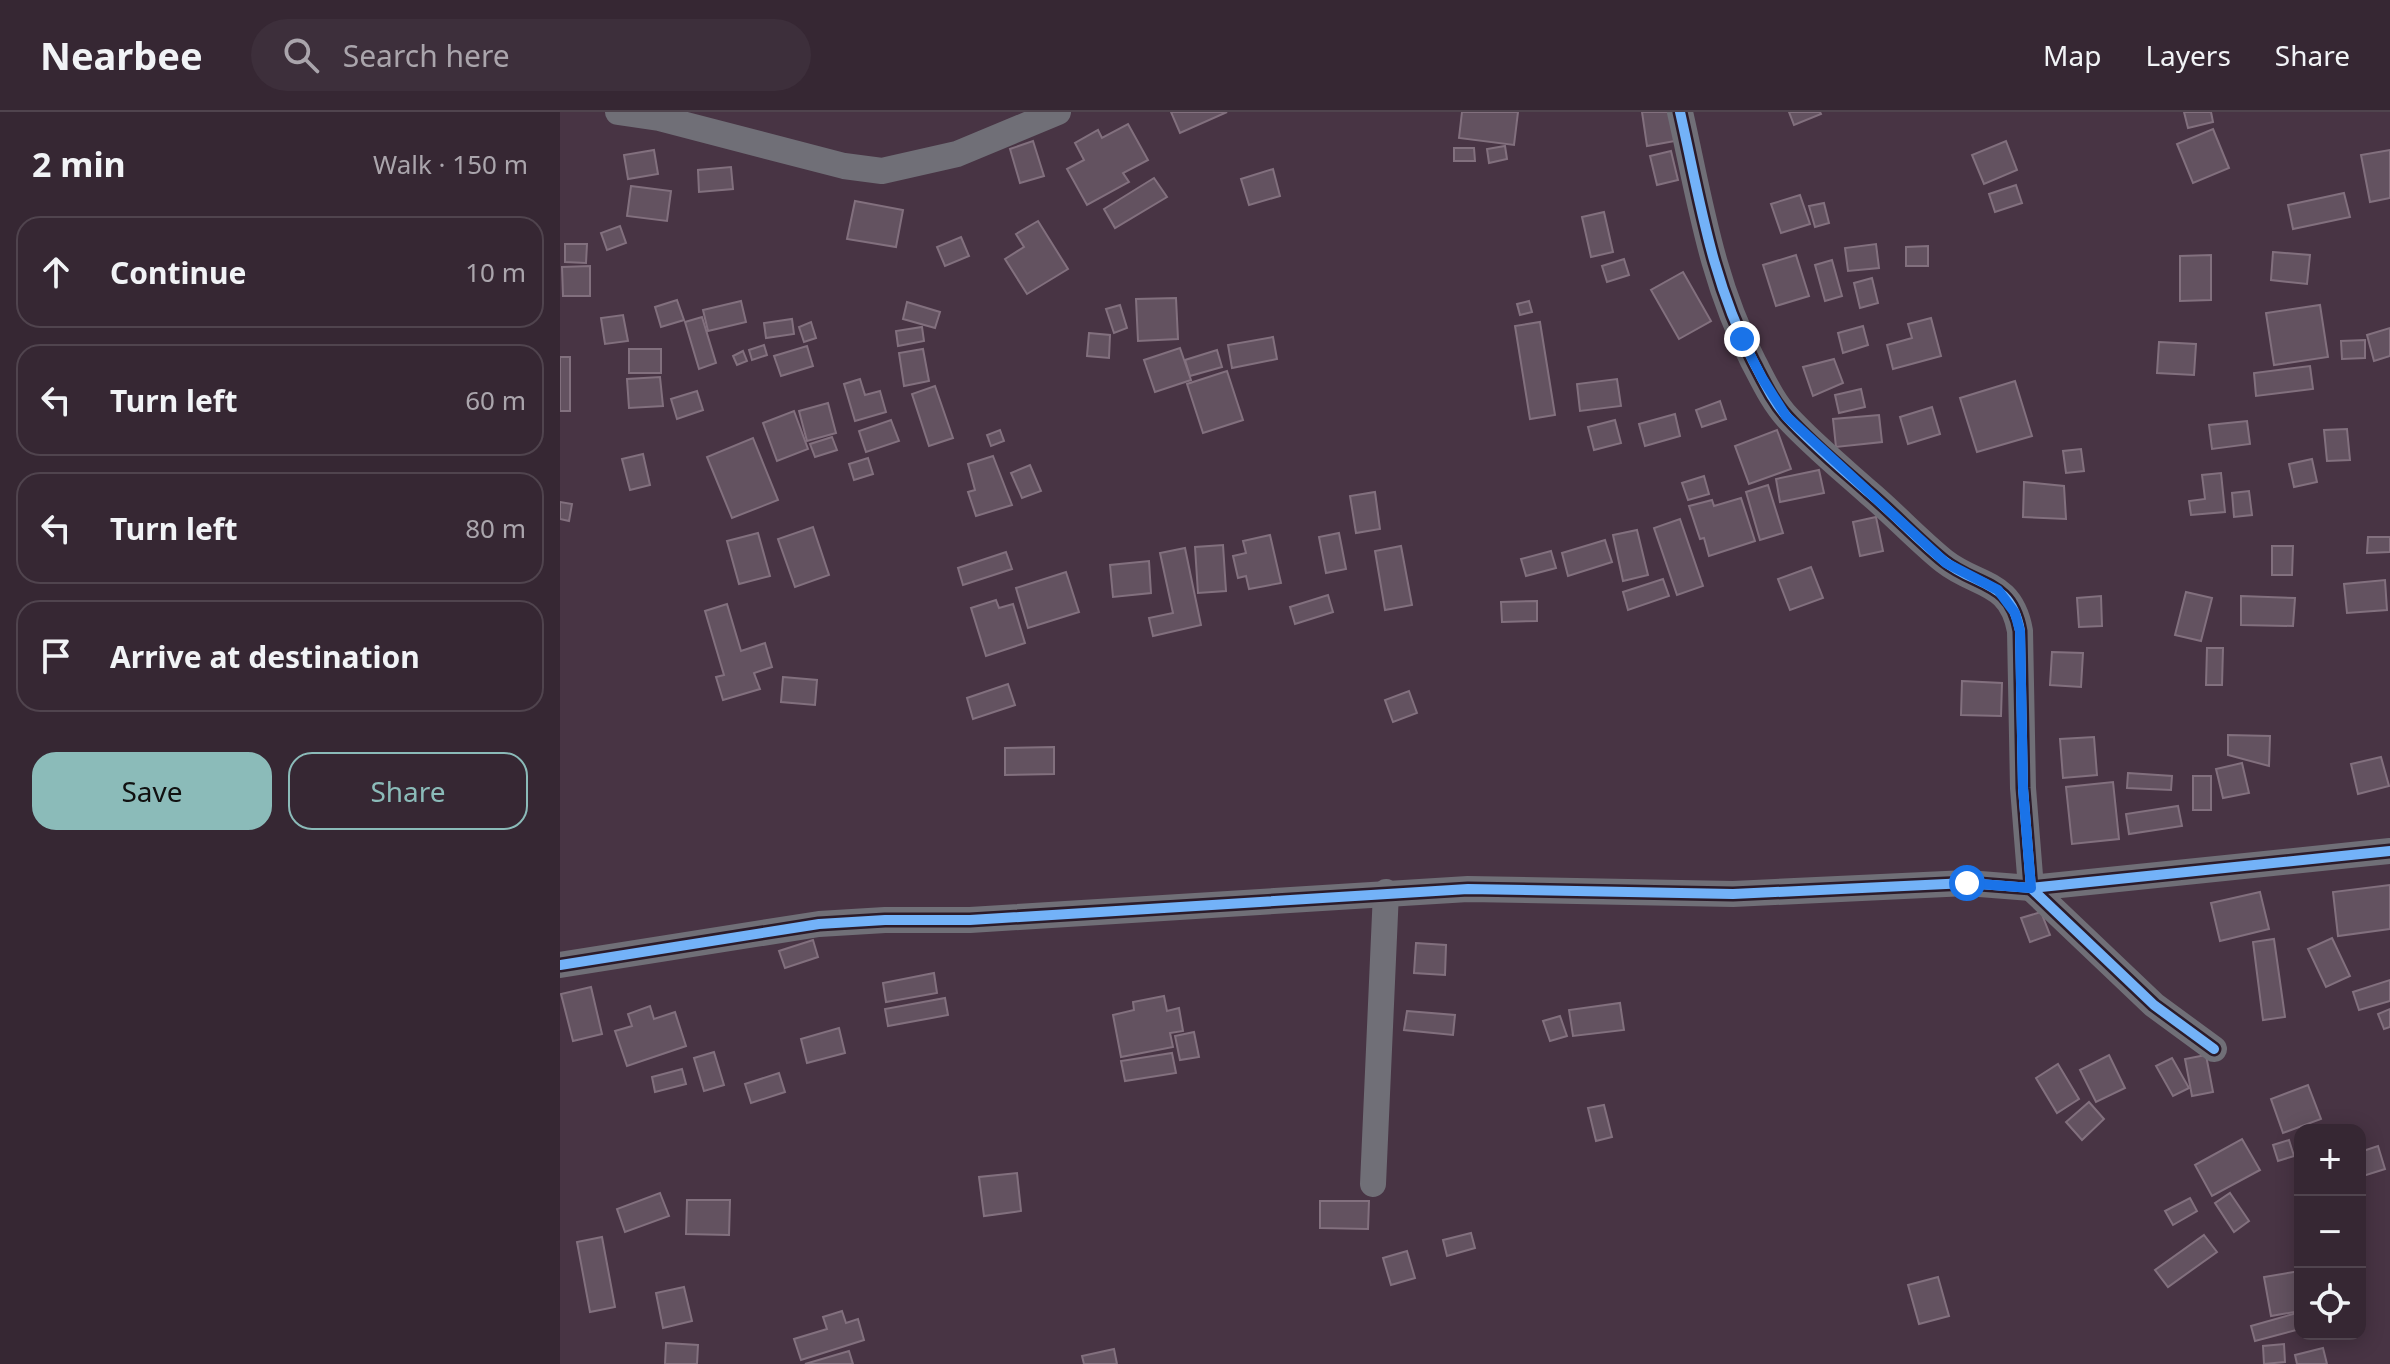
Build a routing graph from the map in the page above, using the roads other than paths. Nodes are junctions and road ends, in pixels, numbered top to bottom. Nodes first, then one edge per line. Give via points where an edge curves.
1 (618, 112) edge
2 (1058, 112) edge
3 (1680, 112) edge
4 (2390, 851) edge
5 (2031, 888) junction
6 (1386, 892) junction
7 (560, 965) edge
8 (2214, 1049) dead end
9 (1373, 1184) dead end

1 - 2 street via 882,171 957,154
3 - 5 street via 1720,283 1742,339 1781,408 1946,563 1998,590 2015,613
4 - 5 street
5 - 6 street via 1967,883 1733,894
5 - 8 street via 2154,1005
6 - 7 street via 970,920 819,924
6 - 9 street

